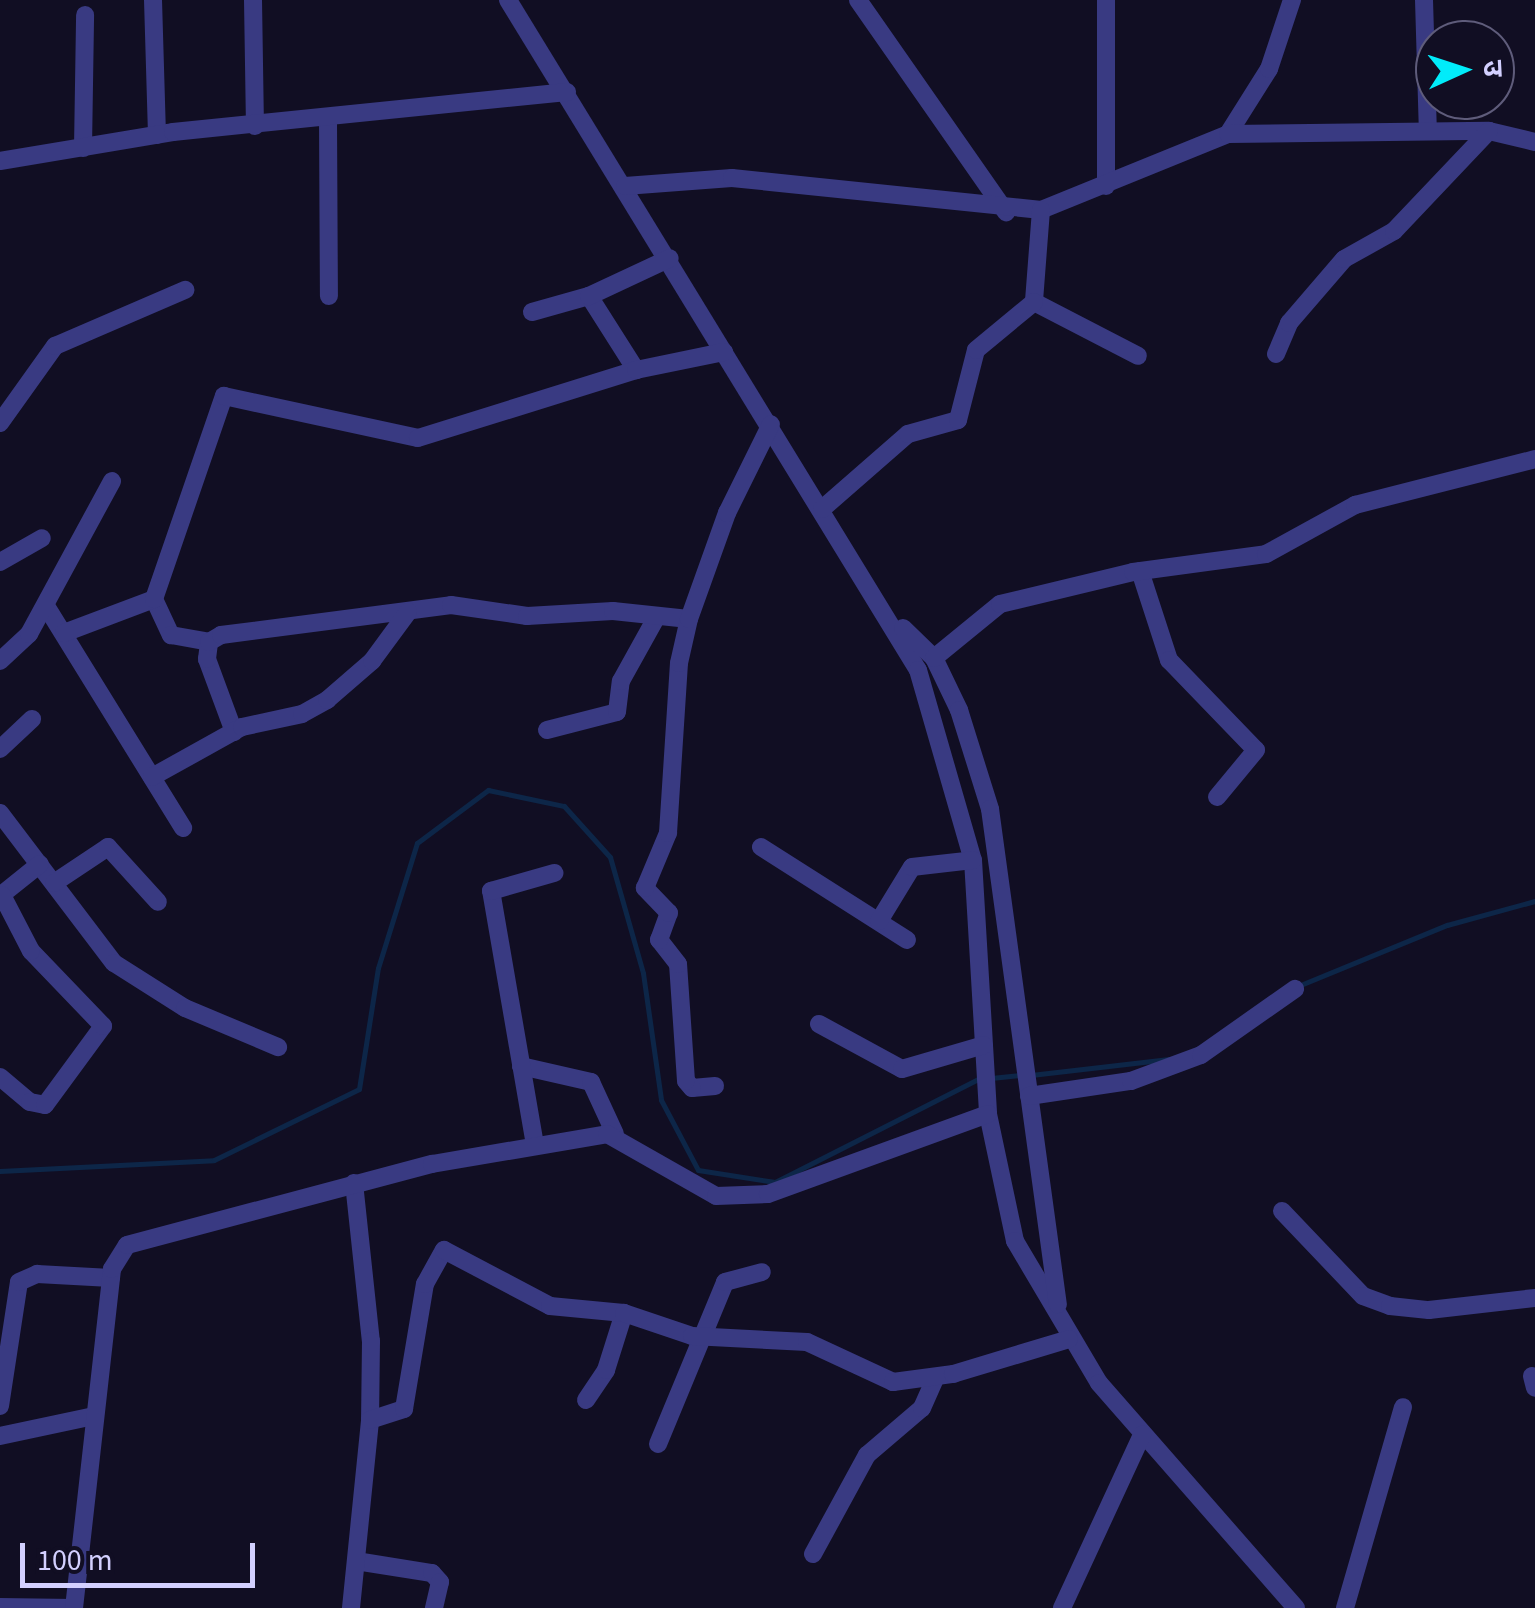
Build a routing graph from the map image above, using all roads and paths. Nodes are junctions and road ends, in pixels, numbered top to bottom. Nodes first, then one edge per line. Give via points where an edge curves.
1 (154, 0) edge
2 (252, 0) edge
3 (508, 0) edge
4 (858, 0) edge
5 (1106, 0) edge
6 (1292, 0) edge
7 (1424, 0) edge
8 (85, 15) dead end
9 (567, 92) junction
10 (328, 120) junction
11 (255, 126) junction
12 (1489, 130) junction
13 (1428, 131) junction
14 (1228, 134) junction
15 (157, 135) junction
16 (1535, 142) edge
17 (83, 148) junction
18 (0, 161) edge
19 (625, 186) junction
20 (1106, 186) junction
21 (1041, 210) junction
22 (1006, 212) junction
23 (670, 258) junction
24 (185, 290) dead end
25 (330, 296) dead end
26 (589, 296) junction
27 (1034, 302) junction
28 (532, 312) dead end
29 (724, 352) junction
30 (1276, 354) dead end
31 (1138, 356) dead end
32 (636, 370) junction
33 (0, 423) edge
34 (771, 424) junction
35 (1535, 459) edge
36 (112, 481) dead end
37 (822, 509) junction
38 (42, 538) dead end
39 (0, 562) edge
40 (1140, 571) junction
41 (154, 599) junction
42 (46, 606) junction
43 (408, 612) junction
44 (888, 614) junction
45 (657, 616) junction
46 (689, 619) junction
47 (64, 633) junction
48 (209, 642) junction
49 (934, 658) junction
50 (0, 661) edge
51 (32, 719) dead end
52 (547, 730) dead end
53 (234, 732) junction
54 (0, 749) edge
55 (152, 777) junction
56 (1217, 796) dead end
57 (0, 813) edge
58 (183, 828) dead end
59 (761, 846) dead end
60 (973, 860) junction
61 (40, 864) junction
62 (554, 873) dead end
63 (54, 884) junction
64 (1, 895) edge
65 (158, 902) dead end
66 (879, 921) junction
67 (906, 940) dead end
68 (1295, 989) dead end
69 (818, 1024) dead end
70 (278, 1048) dead end
71 (985, 1053) junction
72 (520, 1066) junction
73 (0, 1077) edge
74 (715, 1086) dead end
75 (1028, 1091) junction
76 (988, 1114) junction
77 (615, 1134) junction
78 (534, 1145) junction
79 (354, 1182) junction
80 (1282, 1211) dead end
81 (762, 1272) dead end
82 (111, 1278) junction
83 (1535, 1298) edge
84 (624, 1313) junction
85 (1060, 1319) junction
86 (704, 1336) junction
87 (1069, 1338) junction
88 (3, 1352) edge
89 (936, 1377) junction
90 (586, 1400) dead end
91 (0, 1406) edge
92 (1403, 1408) dead end
93 (94, 1416) junction
94 (370, 1420) junction
95 (1142, 1435) junction
96 (0, 1436) edge
97 (658, 1444) dead end
98 (814, 1554) dead end
99 (356, 1561) junction
100 (0, 1607) edge
101 (352, 1608) edge
102 (434, 1608) edge
103 (1062, 1608) edge
104 (1296, 1608) edge
105 (1344, 1608) edge

1 - 15 street
2 - 11 street
3 - 9 street
4 - 22 street
5 - 20 street
6 - 14 street via 1269,69
7 - 13 street
8 - 17 street
9 - 10 street
9 - 19 street
10 - 11 street
10 - 25 street
11 - 15 street
12 - 13 street
12 - 16 street
12 - 30 street via 1394,231 1344,259 1290,323
13 - 14 street
14 - 20 street
15 - 17 street
17 - 18 street
19 - 22 street via 732,178 840,186
19 - 23 street
20 - 21 street
21 - 22 street
21 - 27 street
23 - 26 street
23 - 29 street
24 - 33 street via 55,346
26 - 28 street
26 - 32 street
27 - 31 street
27 - 37 street via 976,350 958,420 904,436
29 - 32 street
29 - 34 street
32 - 41 street via 409,439 224,396
34 - 37 street
34 - 46 street via 727,512
35 - 40 street via 1355,505 1266,554
36 - 42 street
37 - 44 street
38 - 39 street
40 - 49 street via 988,608
40 - 56 street via 1169,660 1256,750
41 - 47 street
41 - 48 street via 171,635
42 - 47 street
42 - 50 street
43 - 45 street via 467,605 527,616
43 - 48 street via 221,635
43 - 53 street via 372,661 327,700
44 - 49 street
44 - 60 street via 939,726
45 - 46 street
45 - 52 street via 620,681 617,712
46 - 74 street via 668,832 646,888 669,912 660,940 678,964 686,1081 692,1088
47 - 55 street
48 - 53 street via 207,659
49 - 75 street via 959,710 990,809
51 - 54 street
53 - 55 street
55 - 58 street
57 - 61 street
59 - 66 street
60 - 66 street via 912,867
60 - 71 street
61 - 63 street
61 - 64 street
62 - 72 street via 491,891
63 - 65 street via 108,846
63 - 70 street via 98,947 135,980
64 - 73 street via 32,952 103,1026 45,1105 30,1102
66 - 67 street
68 - 75 street via 1200,1055 1117,1084
69 - 71 street via 909,1070
71 - 76 street
72 - 77 street via 591,1082
72 - 78 street
75 - 85 street
76 - 77 street via 831,1173 737,1198 694,1186
76 - 85 street via 1012,1233
77 - 78 street
78 - 79 street
79 - 82 street via 126,1245
79 - 94 street via 371,1341
80 - 83 street via 1363,1296 1390,1306 1429,1310
81 - 86 street via 728,1277
82 - 88 street via 36,1274 19,1282
82 - 93 street
84 - 86 street
84 - 90 street via 606,1370
84 - 94 street via 550,1306 444,1250 424,1284 404,1409
85 - 87 street
86 - 89 street via 807,1342 893,1382
86 - 97 street
87 - 89 street
87 - 95 street
88 - 91 street
89 - 98 street via 922,1408 868,1454
92 - 105 street
93 - 96 street
93 - 100 street via 74,1608
94 - 99 street
95 - 103 street
95 - 104 street
99 - 101 street
99 - 102 street via 432,1572 440,1582

